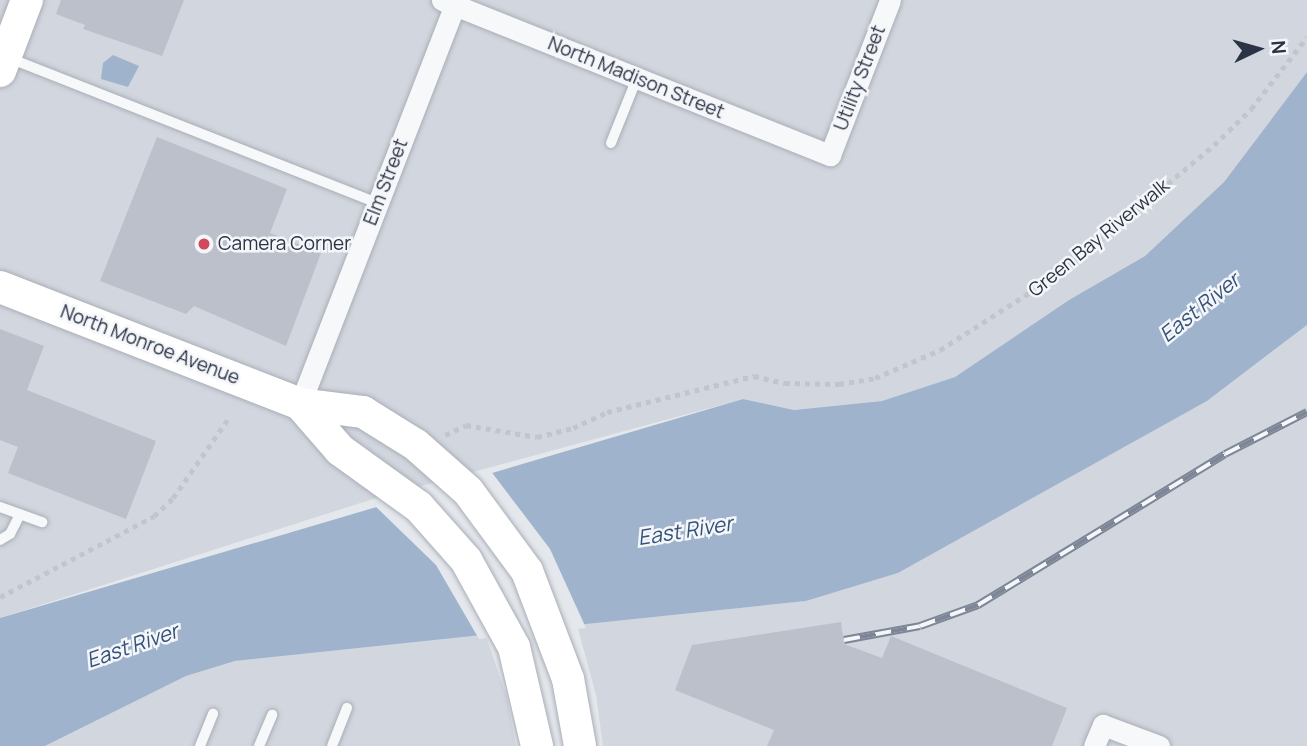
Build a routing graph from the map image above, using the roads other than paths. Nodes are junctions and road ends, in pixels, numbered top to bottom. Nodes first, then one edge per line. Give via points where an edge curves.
1 (27, 0) edge
2 (890, 0) edge
3 (452, 2) edge
4 (3, 64) edge
5 (637, 78) junction
6 (611, 143) dead end
7 (830, 155) joint
8 (378, 203) junction
9 (0, 264) edge
10 (0, 286) edge
11 (38, 302) junction
12 (300, 404) junction
13 (0, 507) edge
14 (19, 514) junction
15 (42, 522) dead end
16 (0, 540) edge
17 (347, 708) dead end
18 (213, 713) dead end
19 (272, 715) dead end
20 (200, 746) edge
21 (259, 746) edge
22 (332, 746) edge
23 (537, 746) edge
24 (580, 746) edge
25 (1094, 746) edge
26 (1159, 746) edge

1 - 4 main road
2 - 7 street, Utility Street
3 - 5 street, North Madison Street
3 - 8 street, Elm Street
4 - 8 lane
5 - 6 lane
5 - 7 street, North Madison Street
8 - 12 street, Elm Street
9 - 11 main road
10 - 11 main road, North Monroe Avenue
11 - 12 main road, North Monroe Avenue
12 - 23 main road via 340,450 401,491 448,535 466,560 488,592 519,662
12 - 24 main road via 363,412 416,444 455,477 527,571 560,652
13 - 14 lane
14 - 15 lane
14 - 16 lane via 10,534
17 - 22 lane
18 - 20 lane
19 - 21 lane
25 - 26 street via 1103,725

